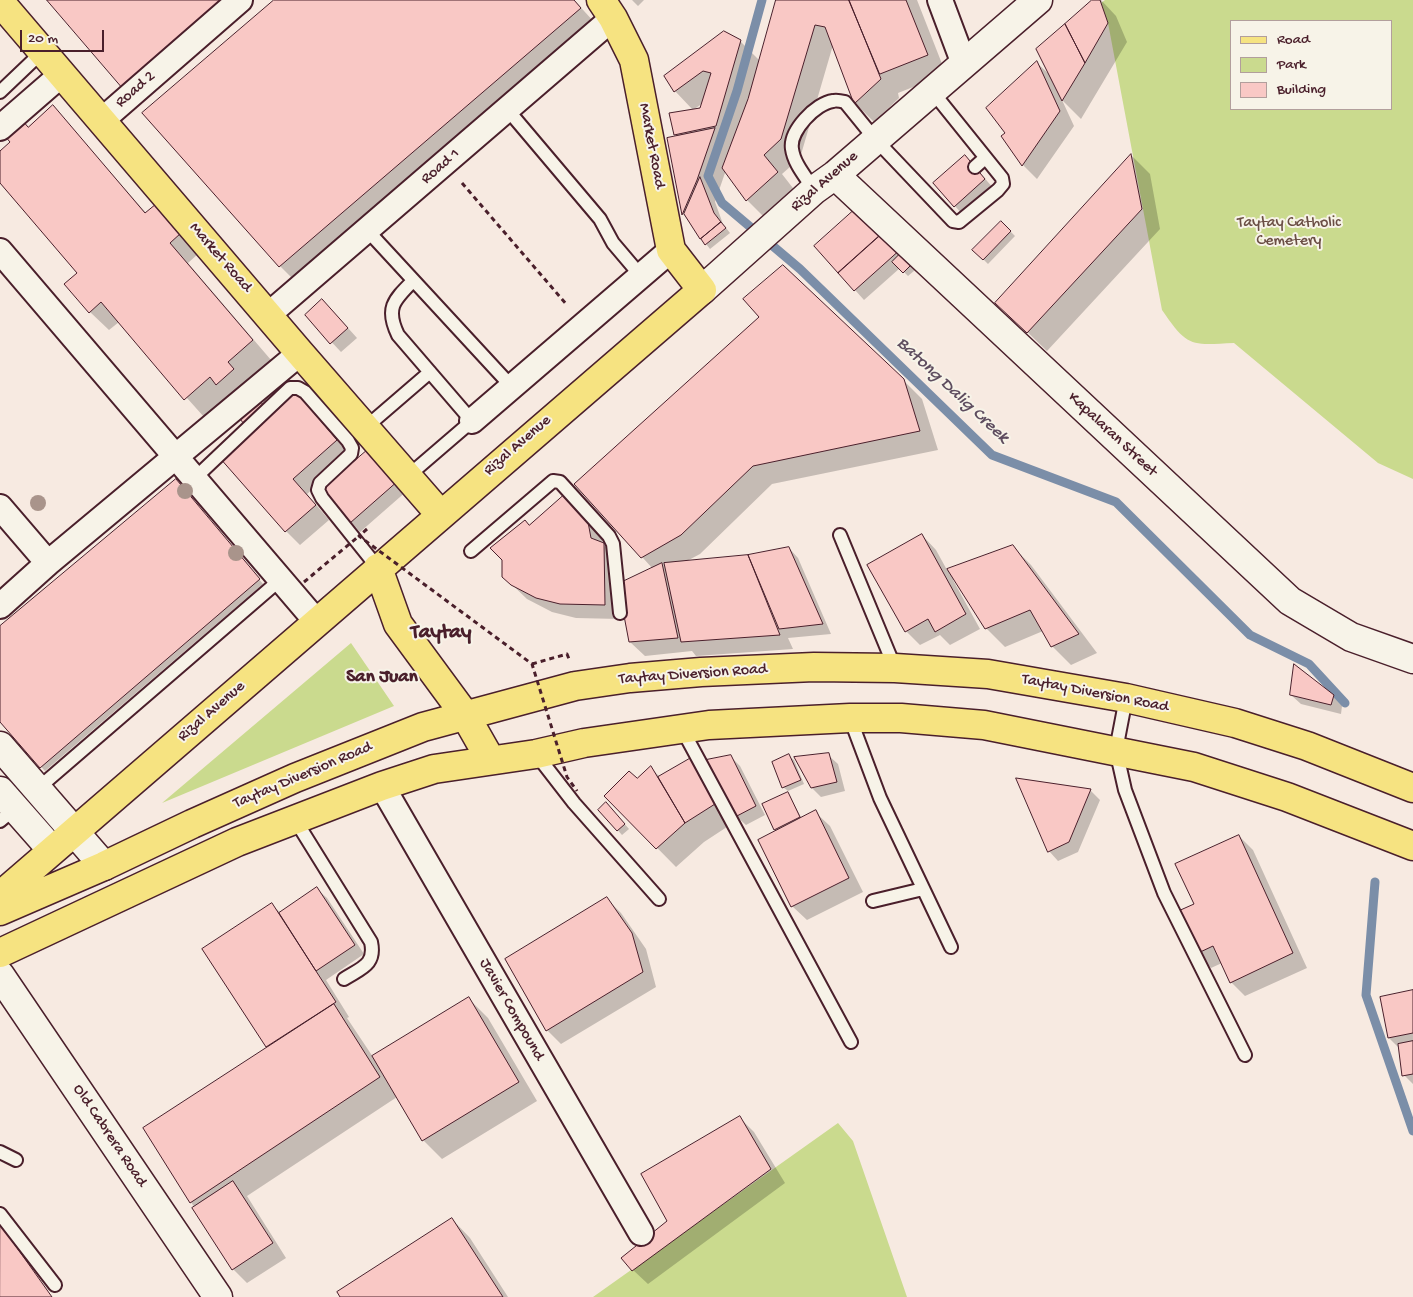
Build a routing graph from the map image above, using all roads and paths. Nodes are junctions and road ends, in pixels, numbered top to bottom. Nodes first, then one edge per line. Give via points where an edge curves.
1 (240, 0) edge
2 (940, 0) edge
3 (1038, 0) edge
4 (0, 2) edge
5 (607, 9) edge
6 (42, 52) junction
7 (964, 64) junction
8 (62, 75) junction
9 (2, 91) edge
10 (932, 91) junction
11 (507, 109) junction
12 (100, 121) junction
13 (0, 128) edge
14 (875, 140) junction
15 (985, 158) junction
16 (446, 163) junction
17 (975, 167) dead end
18 (824, 183) junction
19 (367, 230) junction
20 (671, 250) junction
21 (0, 251) edge
22 (641, 276) junction
23 (413, 281) junction
24 (702, 290) junction
25 (268, 315) junction
26 (584, 325) junction
27 (300, 353) junction
28 (430, 372) junction
29 (512, 387) junction
30 (472, 421) junction
31 (366, 428) junction
32 (176, 457) junction
33 (408, 476) junction
34 (194, 479) junction
35 (0, 507) edge
36 (440, 514) junction
37 (367, 529) dead end
38 (840, 535) dead end
39 (359, 536) junction
40 (472, 551) dead end
41 (48, 564) junction
42 (378, 568) junction
43 (281, 579) junction
44 (304, 582) dead end
45 (0, 606) edge
46 (620, 613) dead end
47 (316, 621) junction
48 (567, 654) dead end
49 (1413, 658) edge
50 (532, 664) junction
51 (895, 668) junction
52 (1126, 698) junction
53 (465, 715) junction
54 (850, 718) junction
55 (682, 729) junction
56 (0, 746) edge
57 (1116, 750) junction
58 (536, 754) junction
59 (490, 759) junction
60 (382, 786) junction
61 (1413, 788) edge
62 (37, 789) junction
63 (577, 791) dead end
64 (5, 807) edge
65 (223, 810) junction
66 (294, 818) junction
67 (74, 831) junction
68 (237, 842) junction
69 (1413, 846) edge
70 (52, 850) junction
71 (104, 866) junction
72 (923, 889) junction
73 (0, 896) edge
74 (659, 899) dead end
75 (873, 901) dead end
76 (0, 911) edge
77 (950, 948) dead end
78 (0, 952) edge
79 (0, 975) edge
80 (344, 979) dead end
81 (851, 1042) dead end
82 (1244, 1055) dead end
83 (0, 1152) edge
84 (16, 1160) dead end
85 (0, 1214) edge
86 (641, 1233) dead end
87 (55, 1285) dead end
88 (218, 1297) edge

1 - 12 street, Road 2
2 - 7 street
3 - 7 street, Rizal Avenue
4 - 6 main road, Market Road
5 - 11 street, Road 1
5 - 20 main road, Market Road via 634,60
6 - 8 main road, Market Road
6 - 9 lane
7 - 10 street, Rizal Avenue
8 - 12 main road, Market Road
8 - 13 street
10 - 14 street, Rizal Avenue
10 - 15 lane
11 - 16 street, Road 1
11 - 22 lane via 600,219 613,243
12 - 25 main road, Market Road
14 - 15 lane via 941,200 953,222 959,222 1002,184 1002,178
14 - 18 street, Rizal Avenue
14 - 18 lane via 845,102 832,101 819,106 795,132 791,146 794,160
15 - 17 lane
16 - 19 street, Road 1
16 - 26 path
18 - 24 street, Rizal Avenue
18 - 49 street, Kapalaran Street via 1290,601 1351,637
19 - 23 lane
19 - 25 street, Road 1
20 - 22 street
20 - 24 main road, Market Road
21 - 32 street
22 - 26 street
23 - 28 lane via 392,307 391,322
23 - 29 lane
24 - 36 main road, Rizal Avenue
25 - 27 main road, Market Road
26 - 29 street
27 - 31 main road, Market Road
27 - 32 street
28 - 30 lane
28 - 31 lane
29 - 30 street
30 - 33 lane
31 - 33 main road, Market Road
32 - 34 street
32 - 41 street
33 - 36 main road, Market Road
34 - 42 lane via 290,388 298,388 305,392 352,448 351,454 320,483 318,490
34 - 43 street
35 - 41 street
36 - 42 main road, Rizal Avenue
37 - 39 path, bridge
38 - 51 lane
39 - 44 path, bridge
39 - 50 path, bridge
40 - 46 lane via 553,481 560,482 613,544
41 - 45 street
42 - 47 main road, Rizal Avenue
42 - 53 main road via 398,624
43 - 47 street
43 - 62 lane
47 - 67 main road, Rizal Avenue
48 - 50 path
50 - 63 path, bridge via 567,777
51 - 52 main road, Taytay Diversion Road via 988,674
51 - 53 main road, Taytay Diversion Road via 814,667 630,678 575,686
52 - 57 lane
52 - 61 main road, Taytay Diversion Road via 1235,723 1307,746
53 - 59 main road
53 - 65 main road, Taytay Diversion Road via 423,727
54 - 55 main road
54 - 57 main road via 902,718 984,725
54 - 72 lane via 880,798
55 - 58 main road via 584,743
55 - 81 lane
56 - 62 street
57 - 69 main road via 1194,767 1287,797
57 - 82 lane via 1126,790 1164,893
58 - 59 main road
58 - 74 lane via 574,803
59 - 60 main road via 434,769
60 - 66 main road
60 - 86 street, Javier Compound
62 - 64 lane
62 - 67 street
64 - 70 street
65 - 68 main road
65 - 71 main road, Taytay Diversion Road
66 - 68 main road
66 - 80 lane via 371,942 373,953 370,962
67 - 70 main road, Rizal Avenue
67 - 71 street
68 - 78 main road
70 - 73 main road, Rizal Avenue
71 - 76 main road, Taytay Diversion Road
72 - 75 lane
72 - 77 lane
79 - 88 street, Old Cabrera Road
83 - 84 lane
85 - 87 lane

